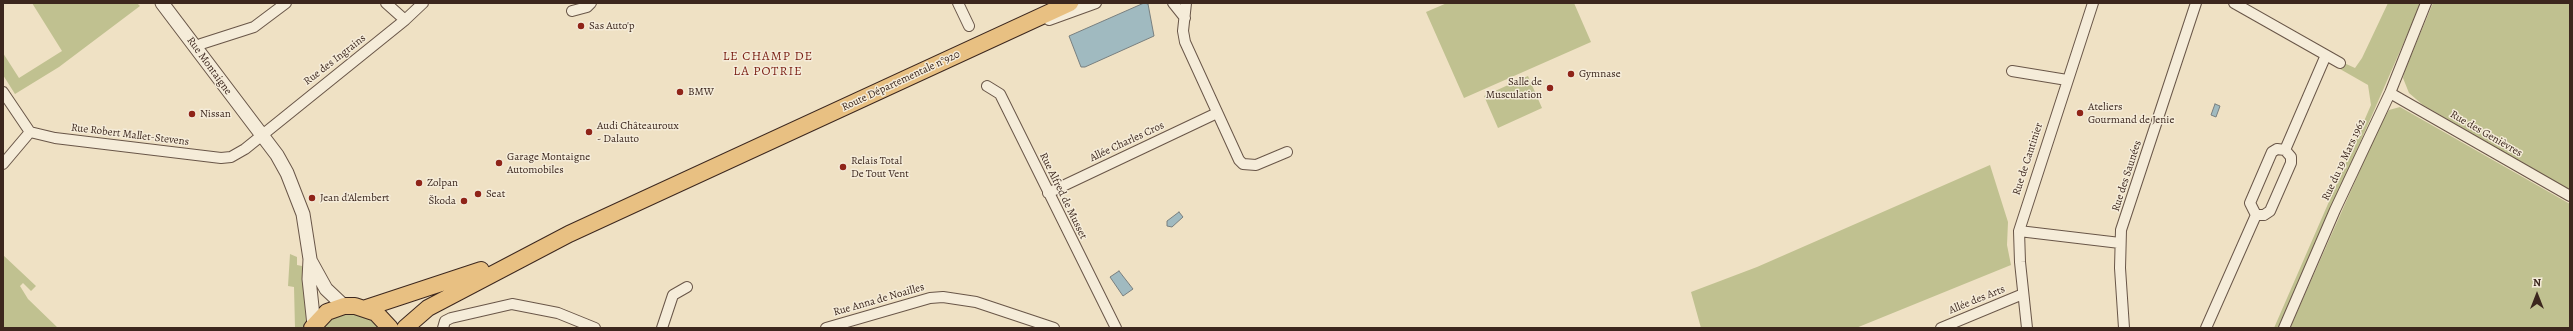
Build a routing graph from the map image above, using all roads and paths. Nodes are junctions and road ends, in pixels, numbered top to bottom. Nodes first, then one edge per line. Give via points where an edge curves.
1 (162, 3) edge
2 (286, 3) edge
3 (386, 3) edge
4 (423, 3) edge
5 (591, 3) edge
6 (958, 3) edge
7 (1070, 3) edge
8 (1096, 3) edge
9 (1173, 3) edge
10 (1186, 3) edge
11 (2094, 3) edge
12 (2196, 3) edge
13 (2234, 3) edge
14 (2426, 3) edge
15 (572, 11) dead end
16 (1184, 18) junction
17 (405, 20) junction
18 (969, 26) dead end
19 (1002, 34) junction
20 (196, 49) junction
21 (2326, 55) junction
22 (2340, 63) dead end
23 (2012, 71) dead end
24 (2067, 80) junction
25 (987, 86) dead end
26 (3, 92) edge
27 (2390, 93) junction
28 (1217, 113) junction
29 (30, 132) junction
30 (261, 134) junction
31 (2285, 150) junction
32 (1287, 152) dead end
33 (3, 164) edge
34 (1048, 193) junction
35 (2570, 196) edge
36 (2256, 214) junction
37 (2019, 231) junction
38 (569, 234) junction
39 (2120, 243) junction
40 (310, 259) junction
41 (687, 288) dead end
42 (2023, 294) junction
43 (344, 306) junction
44 (366, 308) junction
45 (313, 326) edge
46 (1112, 326) edge
47 (390, 328) edge
48 (404, 328) edge
49 (443, 328) edge
50 (595, 328) edge
51 (662, 328) edge
52 (826, 328) edge
53 (1054, 328) edge
54 (1941, 328) edge
55 (2027, 328) edge
56 (2124, 328) edge
57 (2206, 328) edge
58 (2284, 328) edge

1 - 20 street, Rue Montaigne
2 - 20 street via 254,27 201,44
3 - 17 street
4 - 17 street, Rue des Ingrains
5 - 15 street via 587,7
6 - 18 street
7 - 19 main road, Route Départementale n°920
8 - 19 street
9 - 16 street
10 - 16 street
11 - 24 street, Rue de Cantinier
12 - 39 street, Rue des Saunées via 2121,230
13 - 21 street
14 - 27 street, Rue du 19 Mars 1962
16 - 28 street via 1185,42
17 - 30 street, Rue des Ingrains
19 - 38 main road, Route Départementale n°920
20 - 30 street, Rue Montaigne
21 - 22 street
21 - 31 street
23 - 24 street
24 - 37 street, Rue de Cantinier
25 - 34 street, Rue Alfred de Musset via 1000,94
26 - 29 street
27 - 35 street, Rue des Genièvres
27 - 58 street, Rue du 19 Mars 1962 via 2335,210
28 - 32 street via 1235,154 1244,164 1256,165
28 - 34 street, Allée Charles Cros
29 - 30 street, Rue Robert Mallet-Stevens via 55,138 221,158 231,157 245,149
29 - 33 street
30 - 40 street, Rue Montaigne via 287,173 303,214
31 - 36 street via 2277,149 2272,152 2250,203
31 - 36 street via 2291,157 2291,163 2270,211 2264,215
34 - 46 street, Rue Alfred de Musset
36 - 57 street
37 - 39 street
37 - 42 street, Rue de Cantinier
38 - 44 main road via 525,249 471,275
38 - 48 main road via 428,308
39 - 56 street, Rue des Saunées
40 - 43 street, Rue Montaigne via 326,289
40 - 45 street, Rue Montaigne
41 - 51 street via 673,295
42 - 54 street, Allée des Arts
42 - 55 street, Rue de Cantinier
43 - 44 main road
43 - 45 main road via 327,312
44 - 47 main road via 376,313
49 - 50 street via 445,321 451,318 512,304 558,313
52 - 53 street, Rue Anna de Noailles via 930,298 943,297 976,302

